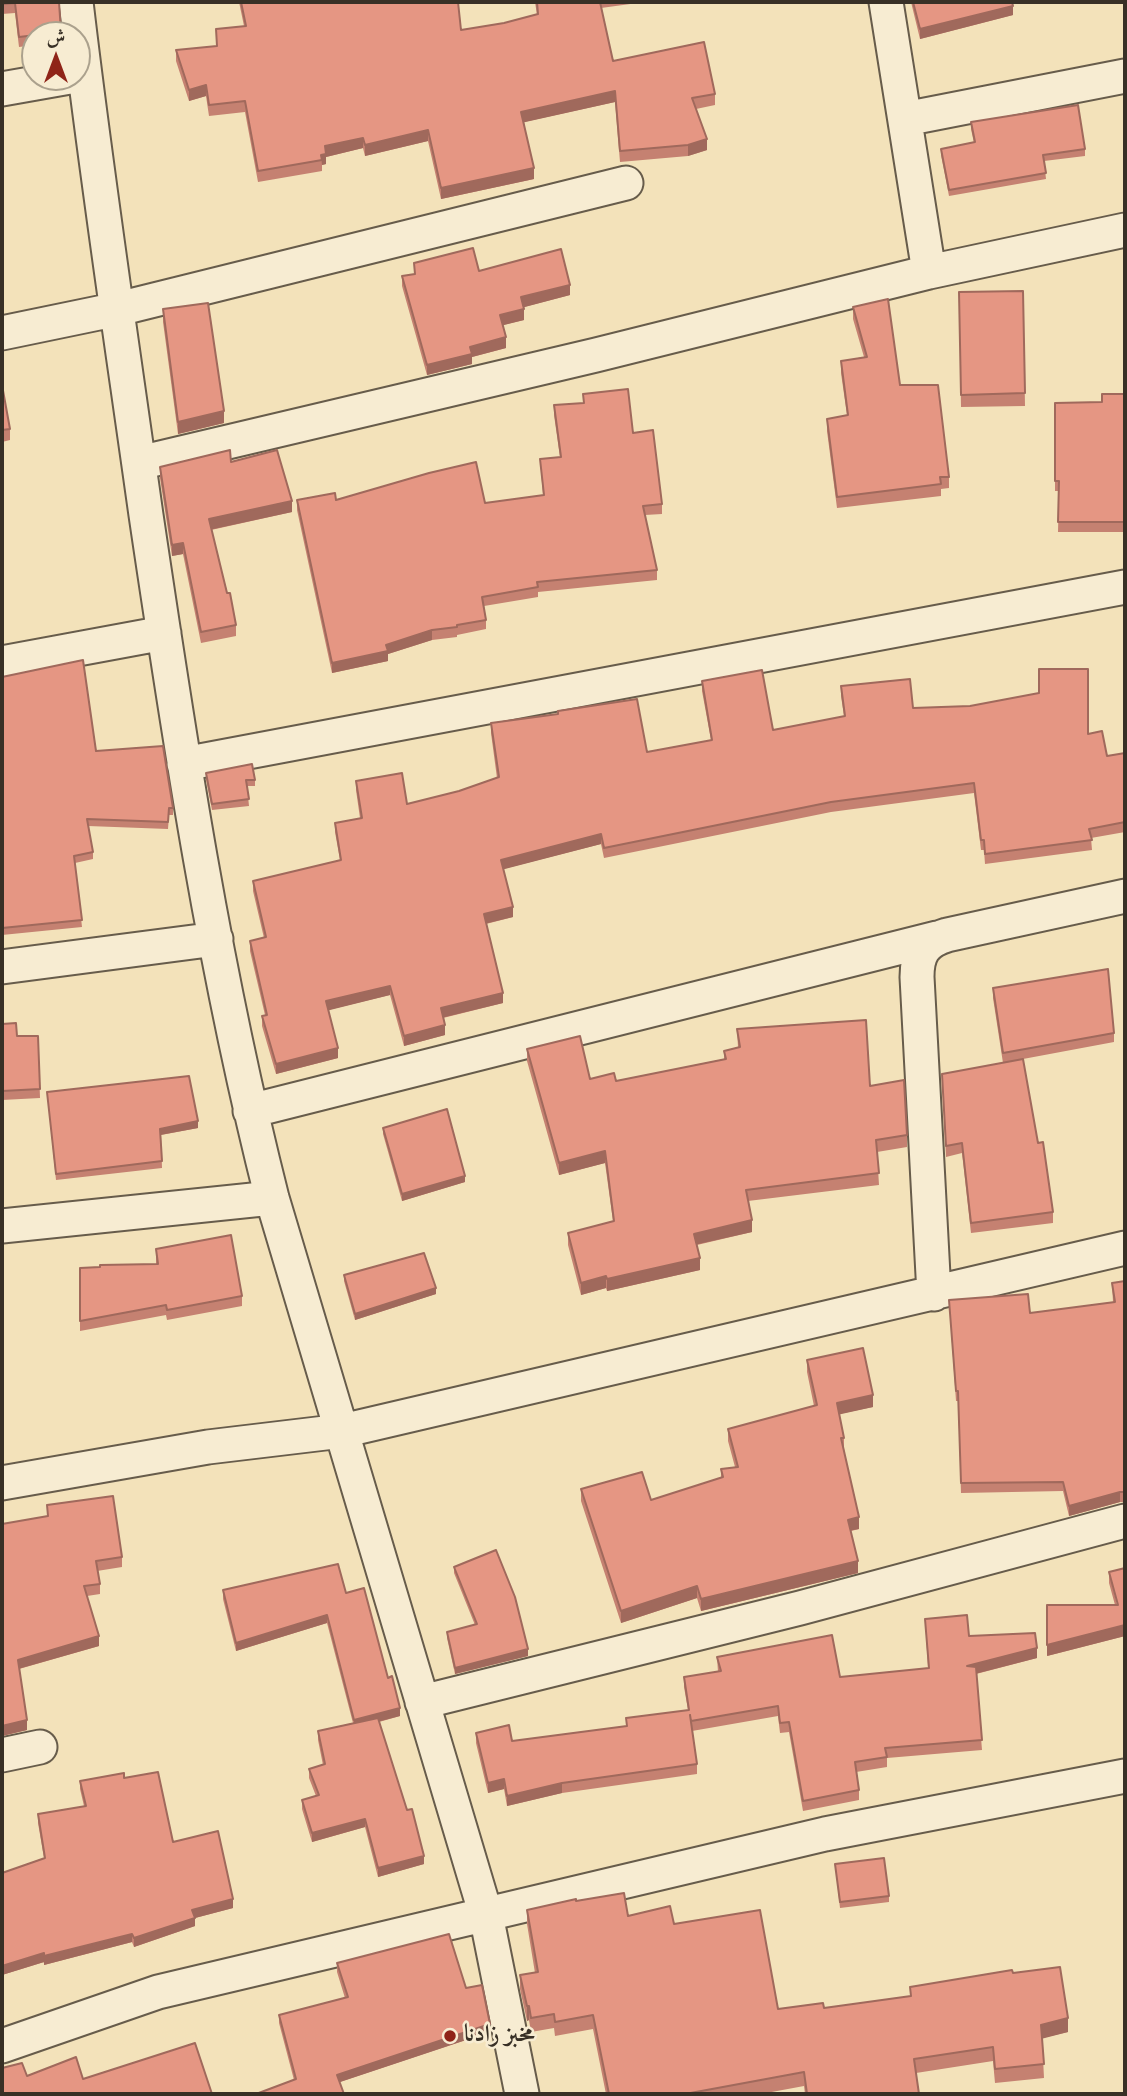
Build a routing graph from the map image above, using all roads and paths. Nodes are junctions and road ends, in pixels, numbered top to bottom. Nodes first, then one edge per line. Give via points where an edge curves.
1 (76, 2) edge
2 (886, 2) edge
3 (76, 21) edge
4 (1125, 76) edge
5 (21, 86) edge
6 (2, 89) edge
7 (80, 91) edge
8 (905, 118) junction
9 (626, 183) dead end
10 (1125, 230) edge
11 (929, 272) junction
12 (118, 309) junction
13 (2, 333) edge
14 (139, 463) junction
15 (1125, 587) edge
16 (164, 633) junction
17 (2, 663) edge
18 (184, 764) junction
19 (1125, 896) edge
20 (937, 938) junction
21 (216, 939) junction
22 (2, 967) edge
23 (250, 1111) junction
24 (272, 1198) junction
25 (2, 1226) edge
26 (1125, 1248) edge
27 (934, 1294) junction
28 (342, 1431) junction
29 (2, 1483) edge
30 (1125, 1521) edge
31 (422, 1702) junction
32 (40, 1747) dead end
33 (2, 1755) edge
34 (1125, 1776) edge
35 (486, 1915) junction
36 (2, 2046) edge
37 (522, 2094) edge

1 - 3 street
2 - 8 street
4 - 8 street
5 - 6 street
7 - 12 street
8 - 11 street
9 - 12 street
10 - 11 street
11 - 14 street
12 - 13 street
12 - 14 street
14 - 16 street
15 - 18 street
16 - 17 street
16 - 18 street
18 - 21 street
19 - 20 street
20 - 23 street
20 - 27 street via 922,950 917,968
21 - 22 street
21 - 23 street
23 - 24 street
24 - 25 street
24 - 28 street
26 - 27 street
27 - 28 street
28 - 29 street via 208,1447
28 - 31 street
30 - 31 street
31 - 35 street
32 - 33 street
34 - 35 street via 825,1834
35 - 36 street via 158,1992
35 - 37 street

